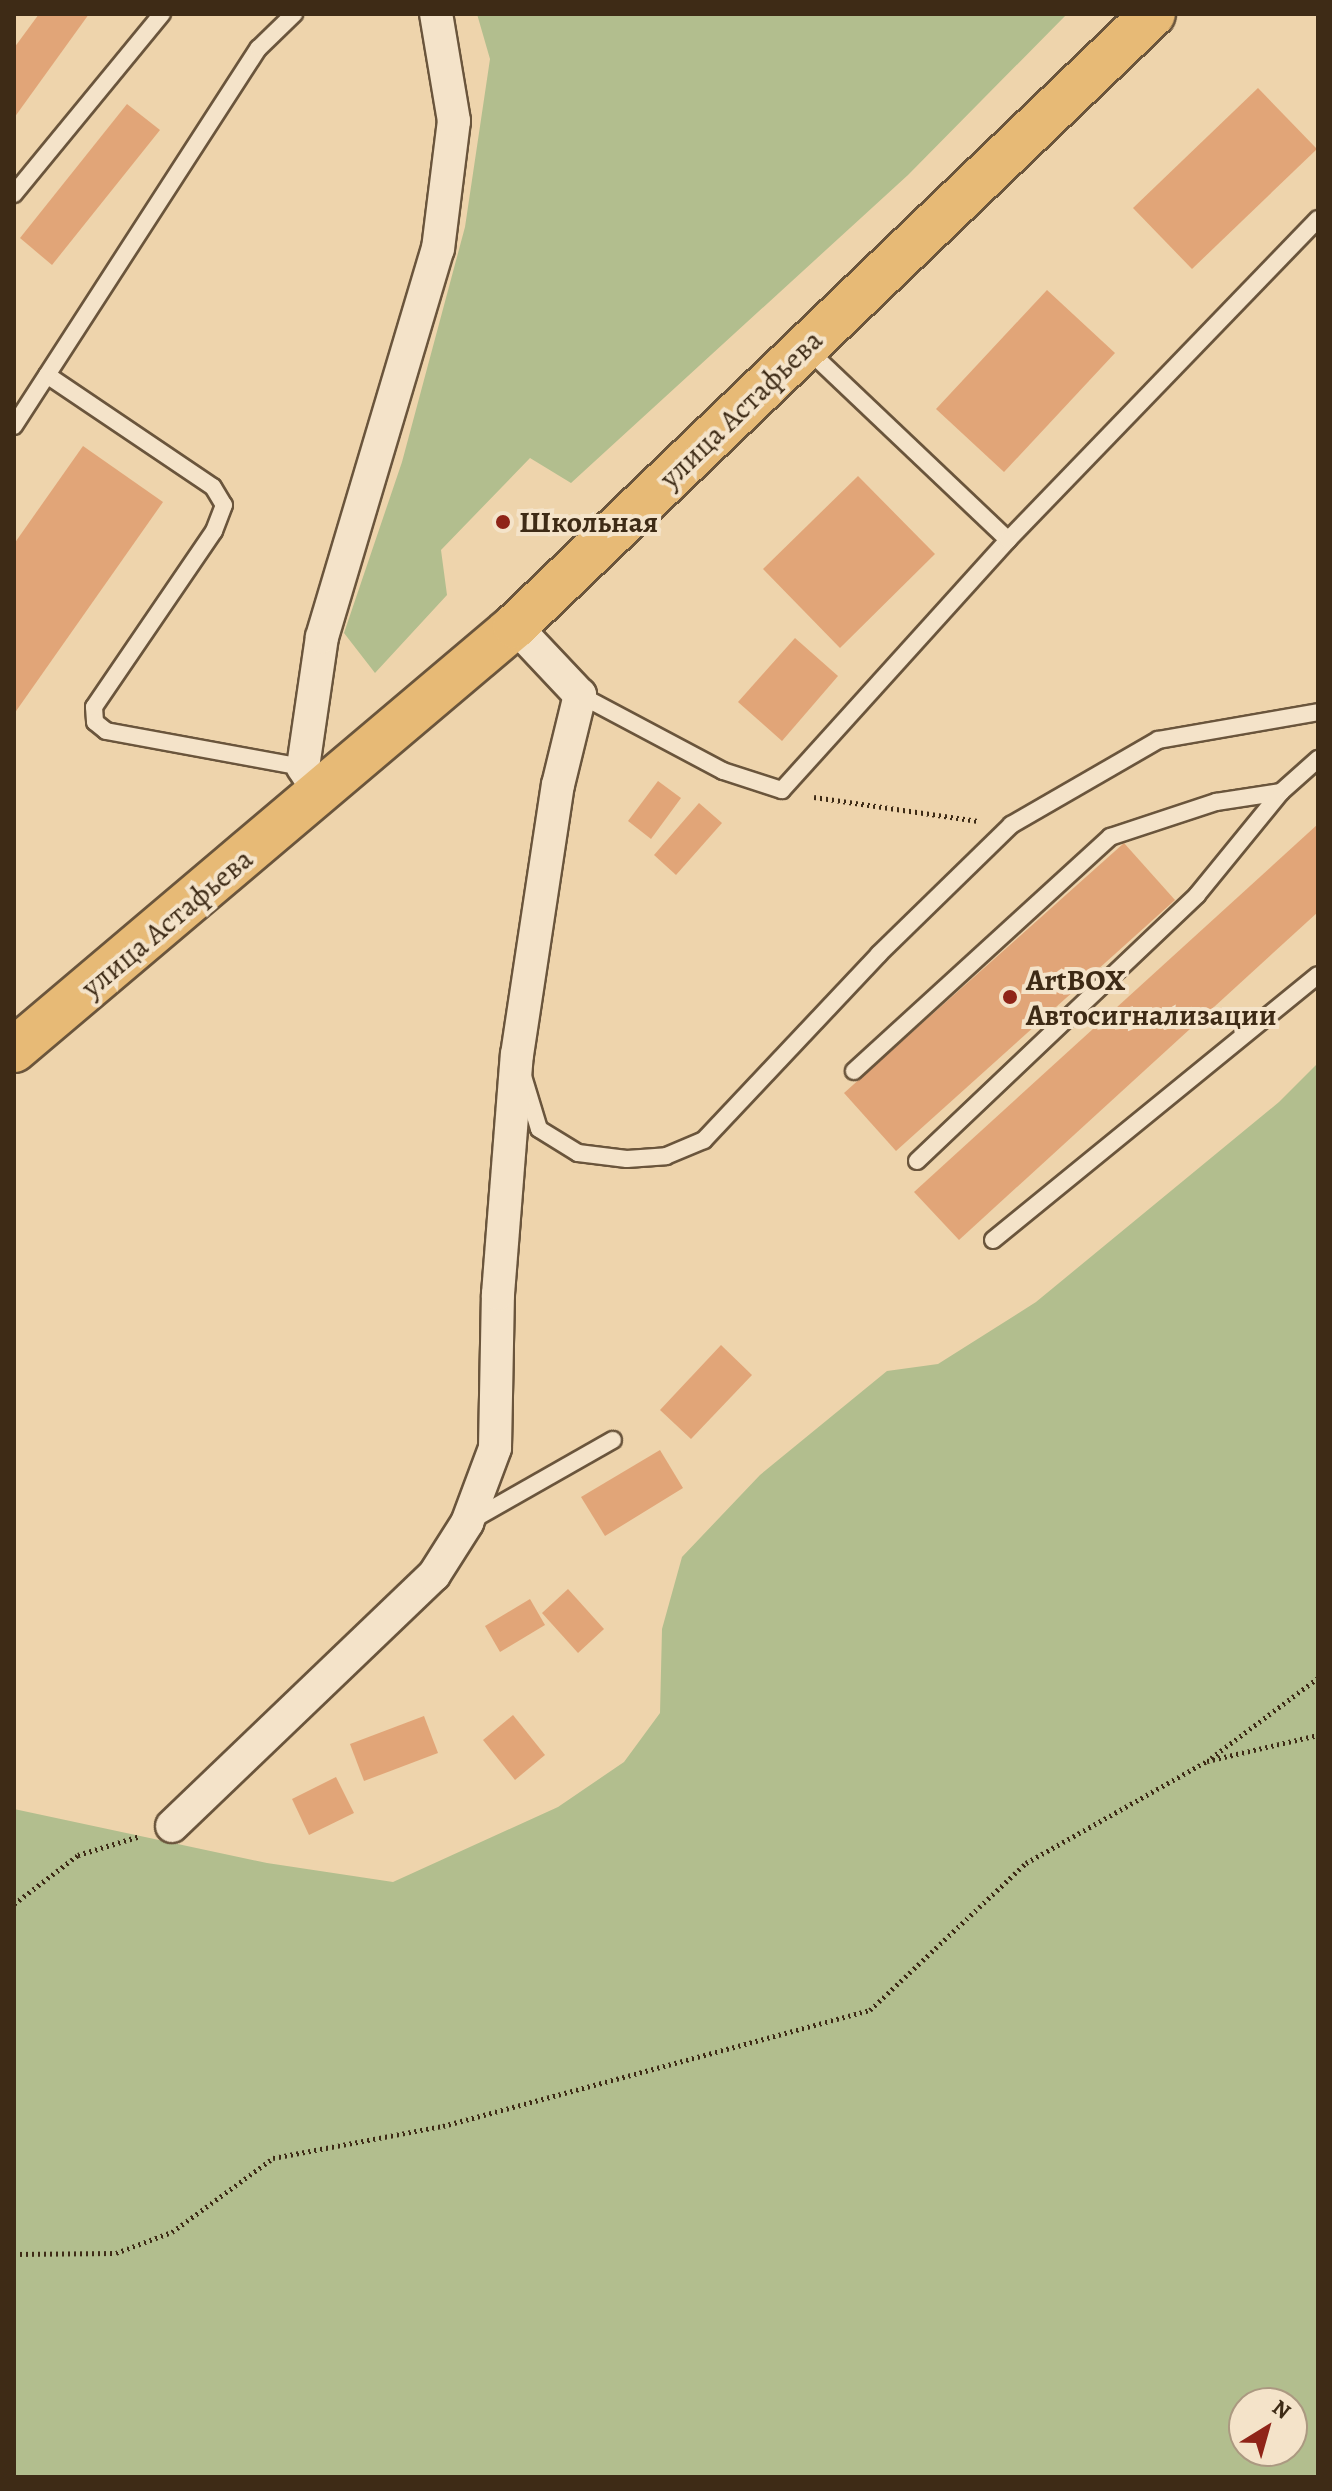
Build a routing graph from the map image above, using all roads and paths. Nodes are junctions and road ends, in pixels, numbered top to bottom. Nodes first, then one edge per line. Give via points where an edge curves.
1 (162, 14) edge
2 (294, 14) edge
3 (436, 14) edge
4 (1153, 14) edge
5 (14, 194) edge
6 (1318, 219) edge
7 (806, 348) junction
8 (47, 375) junction
9 (14, 426) edge
10 (1008, 540) junction
11 (515, 626) junction
12 (580, 695) junction
13 (1318, 712) edge
14 (1318, 759) edge
15 (311, 780) junction
16 (782, 790) junction
17 (1281, 792) junction
18 (1011, 825) junction
19 (1318, 975) edge
20 (14, 1050) edge
21 (517, 1055) junction
22 (854, 1071) dead end
23 (917, 1161) dead end
24 (993, 1240) dead end
25 (613, 1440) dead end
26 (467, 1523) junction
27 (1318, 1678) edge
28 (1318, 1735) edge
29 (1207, 1761) junction
30 (172, 1826) joint
31 (14, 1904) edge
32 (14, 2254) edge

1 - 5 lane
2 - 8 lane via 259,48
3 - 15 street via 454,121 438,249 322,637
4 - 7 main road, улица Астафьева
6 - 10 lane
7 - 10 lane
7 - 11 main road, улица Астафьева
8 - 9 lane
8 - 15 lane via 213,487 224,505 214,531 94,707 95,722 106,731
10 - 16 lane
11 - 12 street
11 - 15 main road, улица Астафьева
12 - 16 lane via 723,771
12 - 21 street via 558,785
13 - 18 lane via 1158,740
14 - 17 lane
15 - 20 main road, улица Астафьева via 209,890
16 - 18 path
17 - 22 lane via 1216,802 1110,837
17 - 23 lane via 1197,895
18 - 21 lane via 879,954 704,1140 666,1156 627,1159 578,1153 539,1129
19 - 24 lane
21 - 26 street via 498,1294 495,1448
25 - 26 lane
26 - 30 street via 434,1575
27 - 29 path
28 - 29 path
29 - 32 path via 1026,1863 870,2010 443,2126 273,2158 172,2232 116,2253
30 - 31 path via 78,1855

